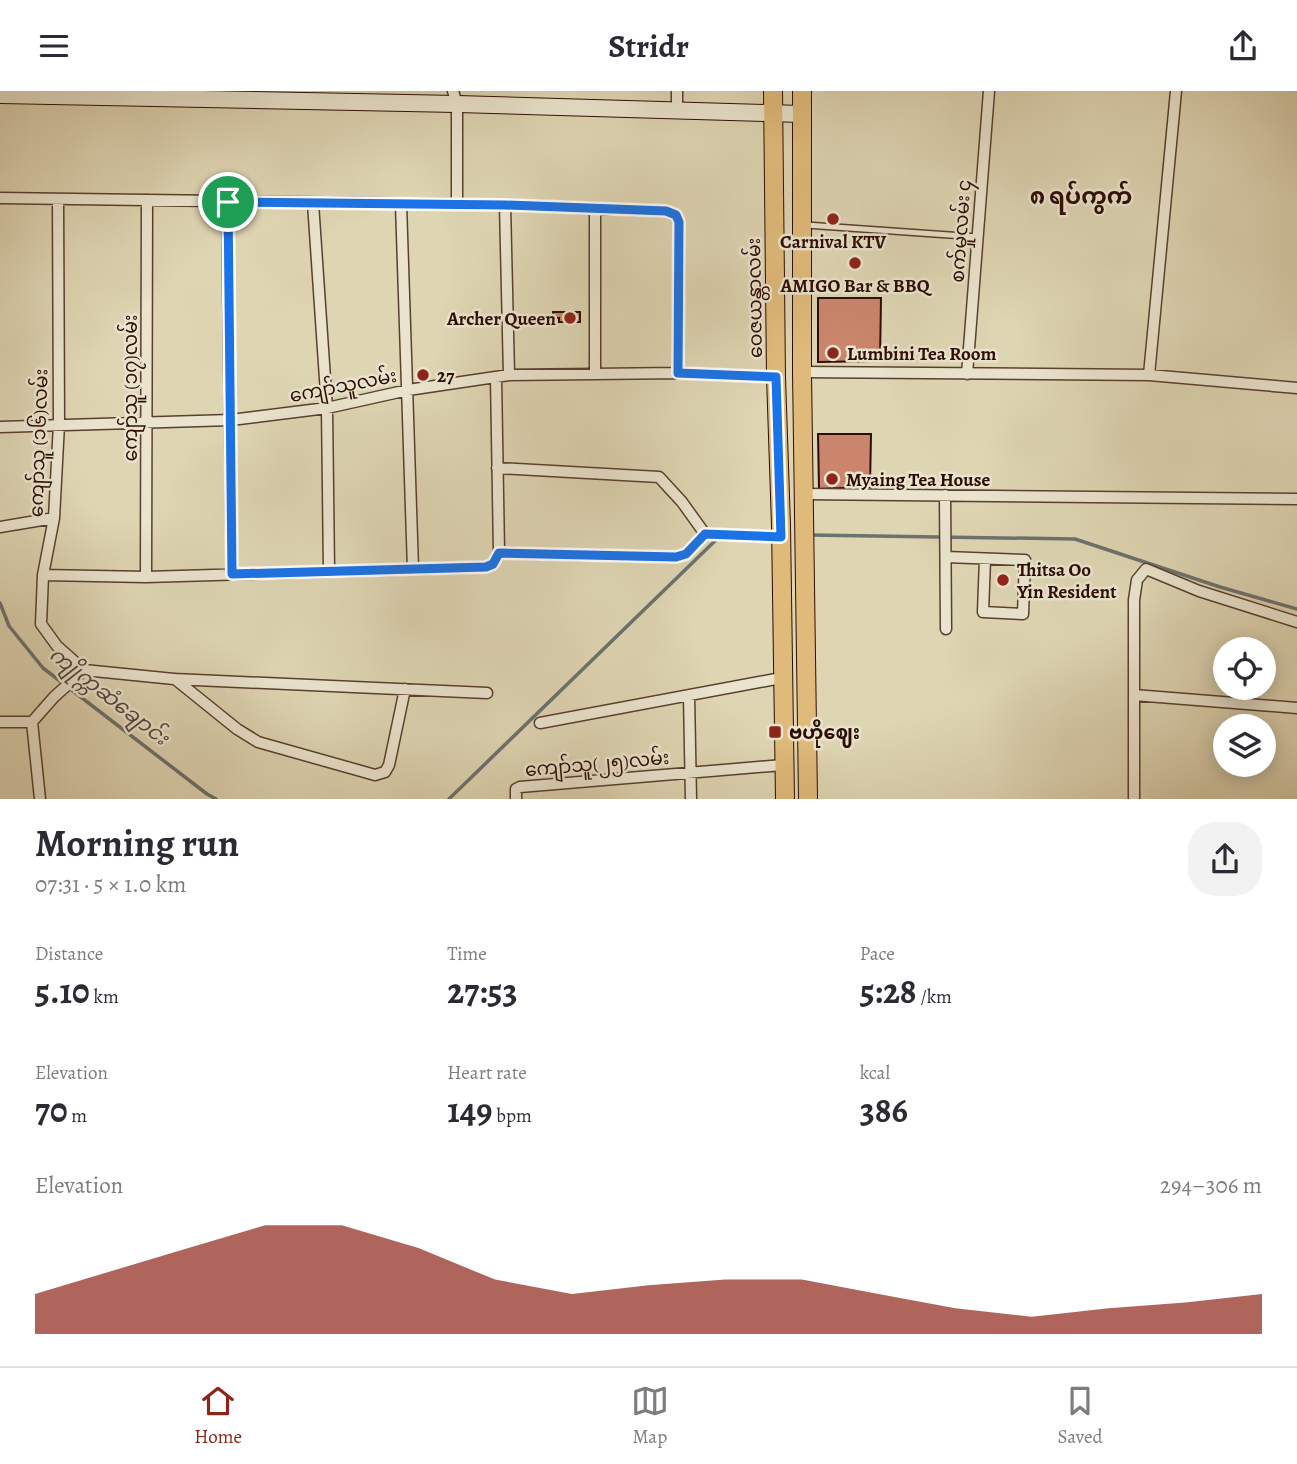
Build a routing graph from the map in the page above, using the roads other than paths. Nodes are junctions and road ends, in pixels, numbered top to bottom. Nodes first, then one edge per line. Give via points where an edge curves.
1 (677, 91) edge
2 (773, 91) edge
3 (802, 91) edge
4 (989, 91) edge
5 (1176, 91) edge
6 (0, 95) edge
7 (391, 97) edge
8 (455, 97) edge
9 (677, 109) junction
10 (772, 113) junction
11 (801, 114) junction
12 (0, 198) edge
13 (58, 199) junction
14 (147, 200) junction
15 (228, 202) junction
16 (313, 202) junction
17 (401, 204) junction
18 (457, 204) junction
19 (505, 205) junction
20 (595, 209) junction
21 (801, 224) junction
22 (978, 237) junction
23 (802, 372) junction
24 (596, 373) junction
25 (678, 373) junction
26 (967, 374) junction
27 (509, 375) junction
28 (1149, 375) junction
29 (496, 377) junction
30 (776, 377) junction
31 (1297, 388) edge
32 (408, 390) junction
33 (327, 408) junction
34 (148, 421) junction
35 (231, 421) junction
36 (59, 424) junction
37 (0, 427) edge
38 (497, 468) junction
39 (804, 494) junction
40 (945, 495) junction
41 (1297, 499) edge
42 (54, 518) junction
43 (0, 527) edge
44 (705, 534) junction
45 (781, 537) junction
46 (499, 553) junction
47 (946, 557) junction
48 (985, 559) junction
49 (413, 569) junction
50 (329, 571) junction
51 (232, 574) junction
52 (43, 575) junction
53 (146, 577) junction
54 (1297, 622) edge
55 (947, 629) dead end
56 (781, 632) junction
57 (806, 633) junction
58 (84, 670) junction
59 (781, 678) junction
60 (174, 679) junction
61 (405, 689) junction
62 (487, 693) dead end
63 (690, 695) junction
64 (1134, 695) junction
65 (1297, 708) edge
66 (0, 722) edge
67 (32, 722) junction
68 (540, 723) dead end
69 (783, 765) junction
70 (692, 772) junction
71 (40, 799) edge
72 (516, 799) edge
73 (691, 799) edge
74 (785, 799) edge
75 (808, 799) edge
76 (1134, 799) edge

1 - 9 street
2 - 10 main road, ဝေဇယန္တာလမ်း
3 - 11 main road
4 - 22 street, စက်မှုလမ်း ၄
5 - 28 street
6 - 7 main road
7 - 8 main road
8 - 9 main road
8 - 18 street
9 - 10 main road
10 - 11 main road
10 - 30 main road, ဝေဇယန္တာလမ်း
11 - 21 main road
12 - 13 street
13 - 14 street
13 - 36 street, ကျော်သူ (၁၆)လမ်း
14 - 15 street
14 - 34 street, ကျော်သူ (၁၇)လမ်း
15 - 16 street
15 - 35 street
16 - 17 street
16 - 33 street
17 - 18 street
17 - 32 street
18 - 19 street
19 - 20 street
19 - 27 street
20 - 24 street
20 - 25 street via 676,215
21 - 22 lane
21 - 23 main road
22 - 26 street, စက်မှုလမ်း ၄
23 - 26 street
23 - 39 main road
24 - 25 street, ကျော်သူလမ်း
24 - 27 street, ကျော်သူလမ်း
25 - 30 street, ကျော်သူလမ်း
26 - 28 street
27 - 29 street, ကျော်သူလမ်း
28 - 31 street
29 - 32 street, ကျော်သူလမ်း
29 - 38 street
30 - 45 main road, ဝေဇယန္တာလမ်း
32 - 33 street, ကျော်သူလမ်း
32 - 49 street
33 - 35 street, ကျော်သူလမ်း
33 - 50 street
34 - 35 street, ကျော်သူလမ်း
34 - 36 street, ကျော်သူလမ်း
34 - 53 street, ကျော်သူ (၁၇)လမ်း
35 - 51 street
36 - 37 street, ကျော်သူလမ်း
36 - 42 street, ကျော်သူ (၁၆)လမ်း
38 - 44 street via 659,477
38 - 46 street
39 - 40 street
39 - 57 main road
40 - 41 street
40 - 47 street
42 - 43 street
42 - 52 street, ကျော်သူ (၁၆)လမ်း
44 - 45 street
44 - 46 street via 686,554 676,557
45 - 56 main road, ဝေဇယန္တာလမ်း
46 - 49 street via 486,567
47 - 48 street
47 - 55 street
48 - 48 street via 1025,560 1023,614 983,612
49 - 50 street
50 - 51 street
51 - 53 street
52 - 53 street
52 - 58 street, ကျော်သူ (၁၆)လမ်း via 41,624
54 - 64 street via 1146,569 1137,580 1133,600
56 - 57 main road
56 - 59 main road, ဝေဇယန္တာလမ်း
57 - 75 main road
58 - 60 street
58 - 67 street
59 - 63 street
59 - 69 main road, ဝေဇယန္တာလမ်း
60 - 61 street
60 - 61 street via 258,742 375,775 389,765
61 - 62 street
63 - 68 street
63 - 70 street
64 - 65 street
64 - 76 street
66 - 67 street
67 - 71 street
69 - 70 street, ကျော်သူ(၂၅)လမ်း
69 - 74 main road, ဝေဇယန္တာလမ်း
70 - 72 street, ကျော်သူ(၂၅)လမ်း via 520,787
70 - 73 street, ကျော်သူ(၂၅)လမ်း

